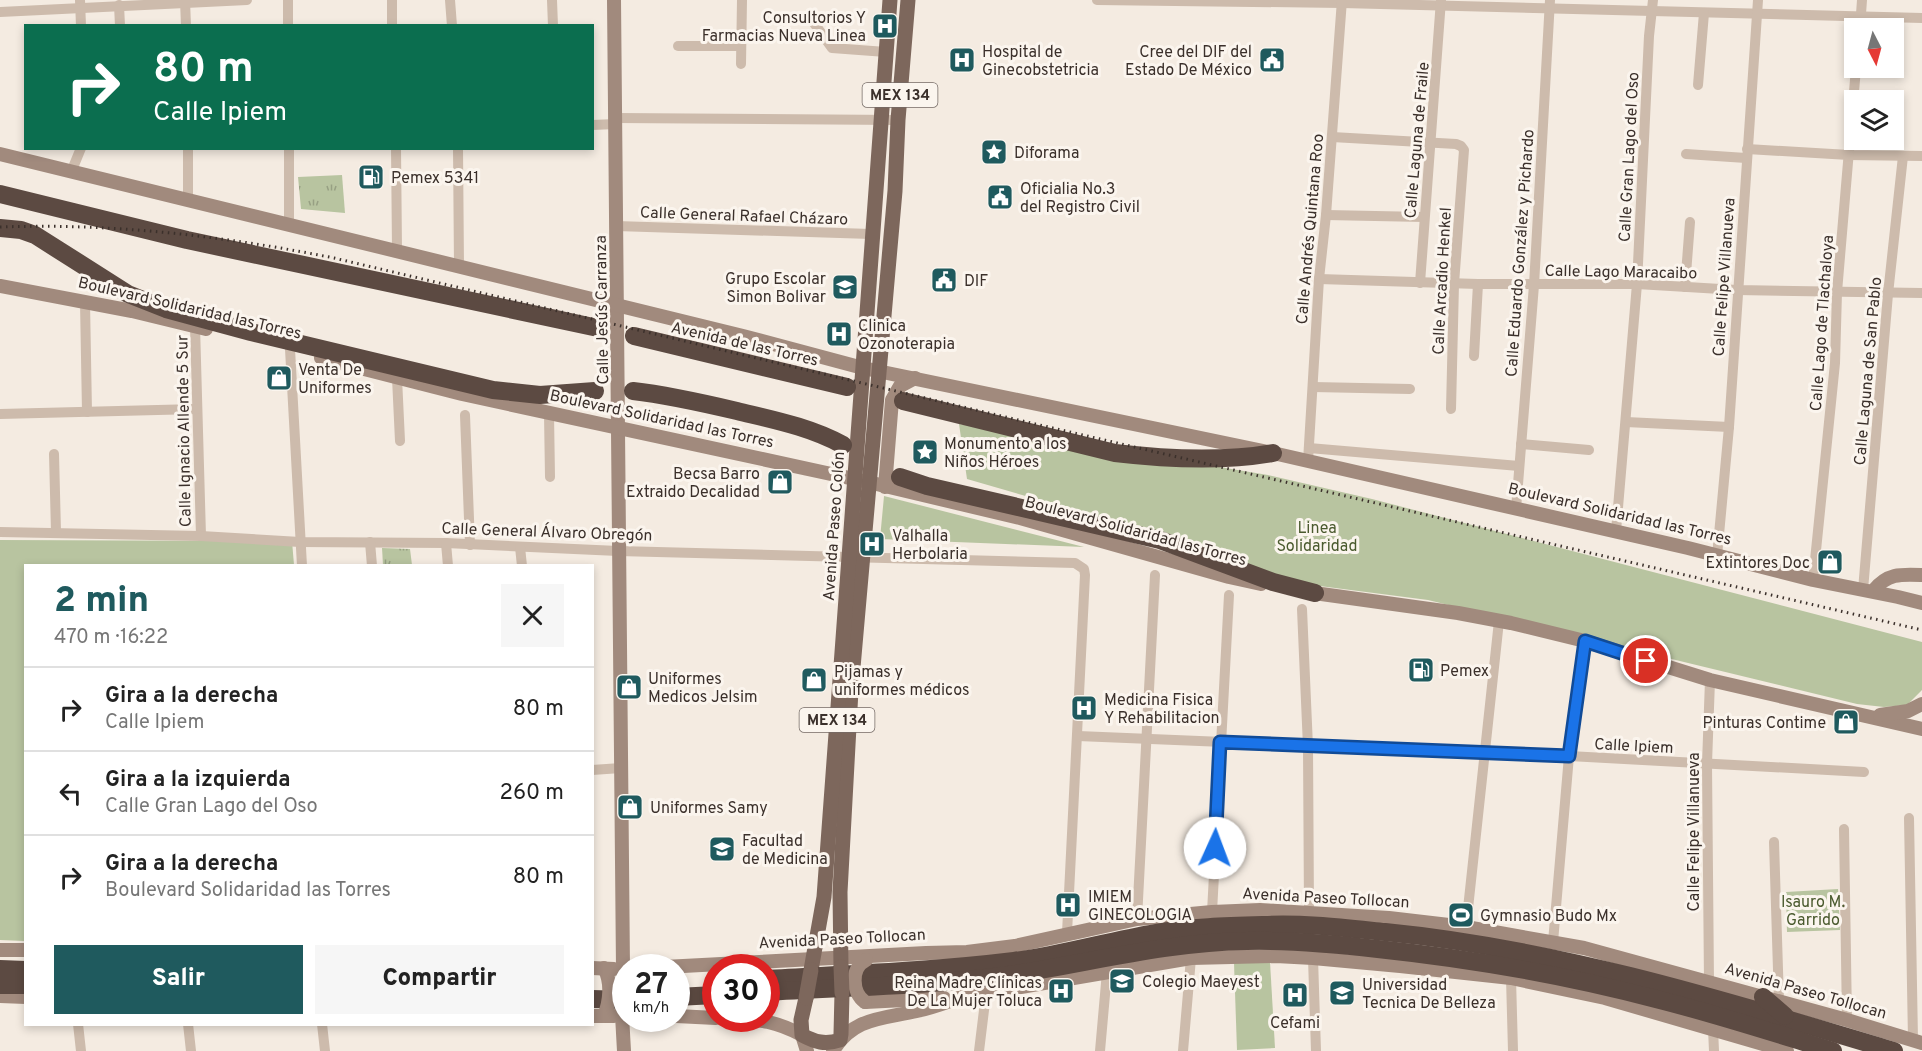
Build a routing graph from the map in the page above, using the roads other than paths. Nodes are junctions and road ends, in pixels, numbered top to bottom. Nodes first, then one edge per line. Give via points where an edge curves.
1 (247, 0) edge
2 (288, 0) edge
3 (392, 0) edge
4 (450, 0) edge
5 (552, 0) edge
6 (614, 0) edge
7 (742, 0) edge
8 (890, 0) edge
9 (908, 0) edge
10 (1097, 0) edge
11 (1140, 0) edge
12 (1758, 0) edge
13 (1862, 0) edge
14 (185, 1) edge
15 (1235, 1) edge
16 (1342, 2) edge
17 (81, 3) edge
18 (1441, 3) edge
19 (1550, 4) edge
20 (119, 5) junction
21 (1652, 5) edge
22 (0, 12) edge
23 (1704, 13) junction
24 (1756, 14) junction
25 (1861, 16) junction
26 (1922, 18) edge
27 (811, 19) dead end
28 (81, 24) edge
29 (120, 24) edge
30 (186, 24) edge
31 (288, 24) edge
32 (392, 24) edge
33 (452, 24) edge
34 (553, 24) edge
35 (678, 46) dead end
36 (741, 46) junction
37 (886, 52) junction
38 (741, 64) dead end
39 (1855, 78) edge
40 (1698, 85) dead end
41 (881, 120) junction
42 (898, 120) junction
43 (616, 121) junction
44 (594, 125) edge
45 (1332, 137) junction
46 (1432, 143) junction
47 (81, 150) edge
48 (188, 150) edge
49 (289, 150) edge
50 (396, 150) edge
51 (458, 150) edge
52 (1746, 153) junction
53 (0, 154) edge
54 (1686, 154) dead end
55 (1849, 155) junction
56 (1904, 156) junction
57 (1922, 156) edge
58 (72, 170) junction
59 (875, 190) junction
60 (895, 190) junction
61 (0, 195) edge
62 (189, 199) junction
63 (1326, 215) junction
64 (1424, 218) junction
65 (1690, 222) dead end
66 (289, 223) junction
67 (616, 226) junction
68 (0, 228) edge
69 (871, 234) junction
70 (398, 250) junction
71 (459, 266) junction
72 (1319, 279) junction
73 (1420, 283) junction
74 (1454, 284) junction
75 (1478, 284) junction
76 (1637, 284) junction
77 (1534, 285) junction
78 (0, 286) edge
79 (1685, 287) junction
80 (1737, 290) junction
81 (1837, 292) junction
82 (1922, 293) edge
83 (1888, 294) junction
84 (85, 302) junction
85 (617, 305) junction
86 (195, 326) junction
87 (598, 328) dead end
88 (634, 336) dead end
89 (290, 349) junction
90 (1474, 356) dead end
91 (863, 368) junction
92 (879, 372) junction
93 (397, 378) junction
94 (915, 378) junction
95 (847, 387) dead end
96 (1313, 387) junction
97 (1410, 388) dead end
98 (595, 391) dead end
99 (633, 391) dead end
100 (903, 401) dead end
101 (197, 409) junction
102 (1451, 409) dead end
103 (87, 412) junction
104 (0, 414) edge
105 (549, 414) junction
106 (465, 415) dead end
107 (1626, 422) junction
108 (619, 427) junction
109 (1729, 427) junction
110 (400, 441) dead end
111 (1521, 444) junction
112 (843, 445) dead end
113 (1589, 450) dead end
114 (1274, 453) junction
115 (54, 454) dead end
116 (1309, 454) junction
117 (1519, 466) junction
118 (550, 477) dead end
119 (861, 481) junction
120 (892, 482) junction
121 (1516, 509) junction
122 (1616, 531) junction
123 (0, 532) edge
124 (56, 532) junction
125 (201, 536) junction
126 (300, 542) junction
127 (370, 542) junction
128 (446, 543) junction
129 (470, 545) junction
130 (520, 547) junction
131 (618, 551) junction
132 (1718, 556) junction
133 (855, 557) junction
134 (302, 564) edge
135 (372, 564) edge
136 (448, 564) edge
137 (522, 564) edge
138 (1155, 575) dead end
139 (1922, 575) edge
140 (1813, 580) junction
141 (1868, 591) junction
142 (1315, 593) joint
143 (1229, 595) dead end
144 (1898, 597) junction
145 (1922, 603) edge
146 (1302, 609) dead end
147 (1922, 614) edge
148 (1499, 621) junction
149 (1585, 641) junction
150 (1710, 680) junction
151 (845, 689) junction
152 (1922, 704) edge
153 (1868, 716) junction
154 (1922, 729) edge
155 (1078, 736) junction
156 (1146, 739) junction
157 (1220, 742) junction
158 (1308, 747) junction
159 (1483, 754) junction
160 (1569, 756) junction
161 (1707, 764) junction
162 (621, 768) junction
163 (594, 770) edge
164 (1864, 772) dead end
165 (1910, 818) dead end
166 (1844, 829) dead end
167 (1774, 842) dead end
168 (1916, 843) edge
169 (1212, 912) junction
170 (1309, 912) junction
171 (1137, 919) junction
172 (1466, 927) junction
173 (1067, 933) junction
174 (1553, 942) junction
175 (0, 950) edge
176 (24, 950) edge
177 (967, 952) junction
178 (625, 954) edge
179 (1191, 958) junction
180 (1313, 958) junction
181 (841, 962) junction
182 (812, 964) junction
183 (690, 967) edge
184 (598, 968) edge
185 (0, 969) edge
186 (24, 970) edge
187 (1107, 972) junction
188 (1511, 978) junction
189 (780, 979) edge
190 (612, 980) edge
191 (0, 985) edge
192 (24, 985) edge
193 (594, 986) edge
194 (1709, 990) junction
195 (780, 991) edge
196 (1744, 993) joint
197 (986, 994) junction
198 (0, 996) edge
199 (24, 997) edge
200 (962, 997) junction
201 (1658, 999) junction
202 (594, 1000) edge
203 (1771, 1000) junction
204 (612, 1006) edge
205 (598, 1016) edge
206 (1789, 1019) junction
207 (1684, 1020) junction
208 (1847, 1020) junction
209 (780, 1024) edge
210 (78, 1026) edge
211 (188, 1026) edge
212 (322, 1026) edge
213 (1713, 1029) junction
214 (624, 1032) edge
215 (1769, 1032) junction
216 (802, 1035) junction
217 (1736, 1035) junction
218 (1918, 1042) edge
219 (836, 1045) edge
220 (81, 1051) edge
221 (191, 1051) edge
222 (325, 1051) edge
223 (624, 1051) edge
224 (807, 1051) edge
225 (979, 1051) edge
226 (1100, 1051) edge
227 (1183, 1051) edge
228 (1316, 1051) edge
229 (1513, 1051) edge
230 (1714, 1051) edge
231 (1788, 1051) edge
232 (1833, 1051) edge
233 (1894, 1051) edge

1 - 14 street
2 - 31 street
3 - 32 street
4 - 33 street
5 - 34 street
6 - 43 main road, Calle Jesús Carranza
7 - 36 street
8 - 37 main road, Avenida Paseo Colón / MEX 134
9 - 42 main road, Avenida Paseo Colón / MEX 134
10 - 11 street
11 - 15 street
12 - 24 street, Calle Felipe Villanueva
13 - 25 street
14 - 20 street
14 - 30 street
15 - 16 street
16 - 18 street
16 - 45 street, Calle Andrés Quintana Roo
17 - 20 street
17 - 22 street
17 - 28 street
18 - 19 street
18 - 46 street, Calle Laguna de Fraile
19 - 21 street
19 - 77 street, Calle Eduardo González y Pichardo
20 - 29 street
21 - 23 street
21 - 76 street, Calle Gran Lago del Oso
23 - 24 street
23 - 40 street
24 - 25 street
24 - 52 street, Calle Felipe Villanueva
25 - 26 street
27 - 37 street via 832,48
35 - 36 street
36 - 38 street
37 - 41 main road, Avenida Paseo Colón / MEX 134
39 - 55 street, Calle Lago de Tlachaloya
41 - 42 street
41 - 43 street
41 - 59 main road, Avenida Paseo Colón / MEX 134
42 - 60 main road, Avenida Paseo Colón / MEX 134
43 - 44 street
43 - 67 main road, Calle Jesús Carranza
45 - 46 street
45 - 63 street, Calle Andrés Quintana Roo
46 - 64 street, Calle Laguna de Fraile
46 - 74 street, Calle Arcadio Henkel via 1461,146 1464,154
47 - 58 street
48 - 62 street
49 - 66 street
50 - 70 street
51 - 71 street
52 - 54 street
52 - 55 street
52 - 80 street, Calle Felipe Villanueva
53 - 58 main road, Boulevard Solidaridad las Torres
55 - 56 street
55 - 81 street, Calle Lago de Tlachaloya
56 - 57 street
56 - 83 street, Calle Laguna de San Pablo
58 - 62 main road, Boulevard Solidaridad las Torres
59 - 60 main road
59 - 69 main road, Avenida Paseo Colón / MEX 134
60 - 92 main road, Avenida Paseo Colón / MEX 134
61 - 87 highway via 188,240
62 - 66 main road, Boulevard Solidaridad las Torres
63 - 64 street
63 - 72 street, Calle Andrés Quintana Roo
64 - 73 street, Calle Laguna de Fraile
65 - 79 street
66 - 70 main road, Boulevard Solidaridad las Torres
67 - 69 street, Calle General Rafael Cházaro
67 - 85 main road, Calle Jesús Carranza
68 - 98 highway, Boulevard Solidaridad las Torres via 35,235 137,299 166,309 493,390 540,395
69 - 91 main road, Avenida Paseo Colón / MEX 134
70 - 71 main road, Boulevard Solidaridad las Torres
71 - 85 main road, Boulevard Solidaridad las Torres
72 - 73 street, Calle Lago Maracaibo
72 - 96 street, Calle Andrés Quintana Roo
73 - 74 street, Calle Lago Maracaibo
74 - 75 street, Calle Lago Maracaibo
74 - 102 street, Calle Arcadio Henkel
75 - 77 street, Calle Lago Maracaibo
75 - 90 street
76 - 77 street, Calle Lago Maracaibo
76 - 79 street, Calle Lago Maracaibo
76 - 107 street, Calle Gran Lago del Oso
77 - 111 street, Calle Eduardo González y Pichardo
78 - 84 main road, Boulevard Solidaridad las Torres
79 - 80 street, Calle Lago Maracaibo
80 - 81 street, Calle Lago Maracaibo
80 - 109 street, Calle Felipe Villanueva
81 - 83 street, Calle Lago Maracaibo
81 - 140 street, Calle Lago de Tlachaloya via 1835,363
82 - 83 street, Calle Lago Maracaibo
83 - 141 street, Calle Laguna de San Pablo
84 - 86 main road, Boulevard Solidaridad las Torres
84 - 103 street
85 - 91 main road, Boulevard Solidaridad las Torres
85 - 108 main road, Calle Jesús Carranza
86 - 89 main road, Boulevard Solidaridad las Torres
86 - 101 street, Calle Ignacio Allende 5 Sur
88 - 95 highway, Avenida de las Torres
89 - 93 main road, Boulevard Solidaridad las Torres
89 - 126 street
91 - 92 main road, Boulevard Solidaridad las Torres
91 - 119 main road, Avenida Paseo Colón / MEX 134
92 - 94 main road, Boulevard Solidaridad las Torres
92 - 119 main road, Avenida Paseo Colón / MEX 134
93 - 105 main road, Boulevard Solidaridad las Torres
93 - 110 street
94 - 114 main road, Boulevard Solidaridad las Torres
94 - 120 main road via 900,386 892,400
96 - 97 street
96 - 116 street, Calle Andrés Quintana Roo
99 - 112 highway via 662,394 800,426
100 - 114 highway, Boulevard Solidaridad las Torres via 1135,456 1227,458
101 - 103 street
101 - 125 street, Calle Ignacio Allende 5 Sur
103 - 104 street
105 - 108 main road, Boulevard Solidaridad las Torres
105 - 118 street
106 - 129 street
107 - 109 street
107 - 122 street, Calle Gran Lago del Oso
108 - 119 main road, Boulevard Solidaridad las Torres
108 - 131 main road, Calle Jesús Carranza
109 - 132 street, Calle Felipe Villanueva
111 - 113 street
111 - 117 street, Calle Eduardo González y Pichardo
114 - 116 main road, Boulevard Solidaridad las Torres
115 - 124 street
116 - 117 street
116 - 121 main road, Boulevard Solidaridad las Torres
117 - 121 street, Calle Eduardo González y Pichardo
119 - 120 main road, Boulevard Solidaridad las Torres
119 - 133 main road, Avenida Paseo Colón / MEX 134
120 - 142 highway, Boulevard Solidaridad las Torres via 927,486 1160,540 1273,582
121 - 122 main road, Boulevard Solidaridad las Torres
122 - 132 main road, Boulevard Solidaridad las Torres
123 - 124 street, Calle General Álvaro Obregón
124 - 125 street, Calle General Álvaro Obregón
125 - 126 street, Calle General Álvaro Obregón
126 - 127 street, Calle General Álvaro Obregón
126 - 134 street
127 - 128 street, Calle General Álvaro Obregón
127 - 135 street
128 - 129 street, Calle General Álvaro Obregón
128 - 136 street
129 - 130 street, Calle General Álvaro Obregón
130 - 131 street, Calle General Álvaro Obregón
130 - 137 street
131 - 133 street, Calle General Álvaro Obregón
131 - 162 main road, Calle Jesús Carranza
132 - 140 main road, Boulevard Solidaridad las Torres
133 - 151 main road, Avenida Paseo Colón / MEX 134
133 - 155 street, Calle General Álvaro Obregón via 1081,565 1085,575
138 - 156 street
139 - 141 main road via 1893,575
140 - 141 main road, Boulevard Solidaridad las Torres
141 - 144 main road, Boulevard Solidaridad las Torres
142 - 148 main road, Boulevard Solidaridad las Torres
143 - 157 street
144 - 145 main road, Boulevard Solidaridad las Torres
144 - 147 main road
146 - 158 street
148 - 149 main road, Boulevard Solidaridad las Torres
148 - 159 street
149 - 150 main road, Boulevard Solidaridad las Torres
149 - 160 street
150 - 153 main road, Boulevard Solidaridad las Torres
150 - 161 street, Calle Felipe Villanueva
151 - 181 main road, Avenida Paseo Colón / MEX 134
151 - 182 main road, Avenida Paseo Colón / MEX 134 via 824,897
152 - 153 main road via 1908,711
153 - 154 main road, Boulevard Solidaridad las Torres
155 - 156 street, Calle Ipiem
155 - 173 street
156 - 157 street, Calle Ipiem
156 - 171 street
157 - 158 street, Calle Ipiem
157 - 169 street
158 - 159 street, Calle Ipiem
158 - 170 street
159 - 160 street, Calle Ipiem
159 - 172 street
160 - 161 street, Calle Ipiem
160 - 174 street
161 - 164 street, Calle Ipiem
161 - 194 street, Calle Felipe Villanueva
162 - 163 street
162 - 178 main road, Calle Jesús Carranza
165 - 168 street
166 - 208 street
167 - 203 street
168 - 218 street
169 - 170 main road, Avenida Paseo Tollocan
169 - 171 main road, Avenida Paseo Tollocan
170 - 172 main road, Avenida Paseo Tollocan
171 - 173 main road, Avenida Paseo Tollocan
172 - 174 main road, Avenida Paseo Tollocan
173 - 177 main road, Avenida Paseo Tollocan via 1015,946
174 - 194 main road, Avenida Paseo Tollocan via 1618,956
175 - 176 main road
177 - 181 main road, Avenida Paseo Tollocan
177 - 200 main road, bridge via 944,958 866,960 857,967 855,978 857,993 865,1002
179 - 180 main road
179 - 187 main road
179 - 227 street
180 - 188 main road
180 - 228 street
181 - 182 main road, Avenida Paseo Tollocan
181 - 219 main road, Avenida Paseo Colón, bridge via 842,1029
182 - 183 main road, Avenida Paseo Tollocan
182 - 216 main road, Avenida Paseo Colón, bridge via 802,1010
184 - 205 main road, bridge via 607,977 609,1001
185 - 186 highway
187 - 197 main road
187 - 226 street
188 - 207 main road
188 - 229 street
189 - 194 highway, Avenida Paseo Tollocan via 1016,961 1157,932 1266,924 1364,930 1504,948
190 - 193 highway
191 - 192 highway
194 - 196 highway
194 - 206 highway, Avenida Paseo Tollocan
195 - 201 highway via 955,981 1160,948 1249,941 1352,946 1454,958
196 - 203 main road, Avenida Paseo Tollocan
197 - 200 main road
197 - 225 street
198 - 199 main road
200 - 219 main road via 870,1020 855,1026
201 - 207 highway
201 - 215 highway
202 - 204 highway
203 - 206 highway
203 - 208 main road, Avenida Paseo Tollocan
206 - 233 highway, Avenida Paseo Tollocan
207 - 213 main road
208 - 218 main road, Avenida Paseo Tollocan
209 - 216 main road
210 - 220 street
211 - 221 street
212 - 222 street
213 - 217 main road
213 - 230 street
214 - 223 main road, Calle Jesús Carranza
215 - 217 highway
215 - 232 highway
216 - 219 main road
216 - 224 main road, Avenida Paseo Colón
217 - 231 main road

